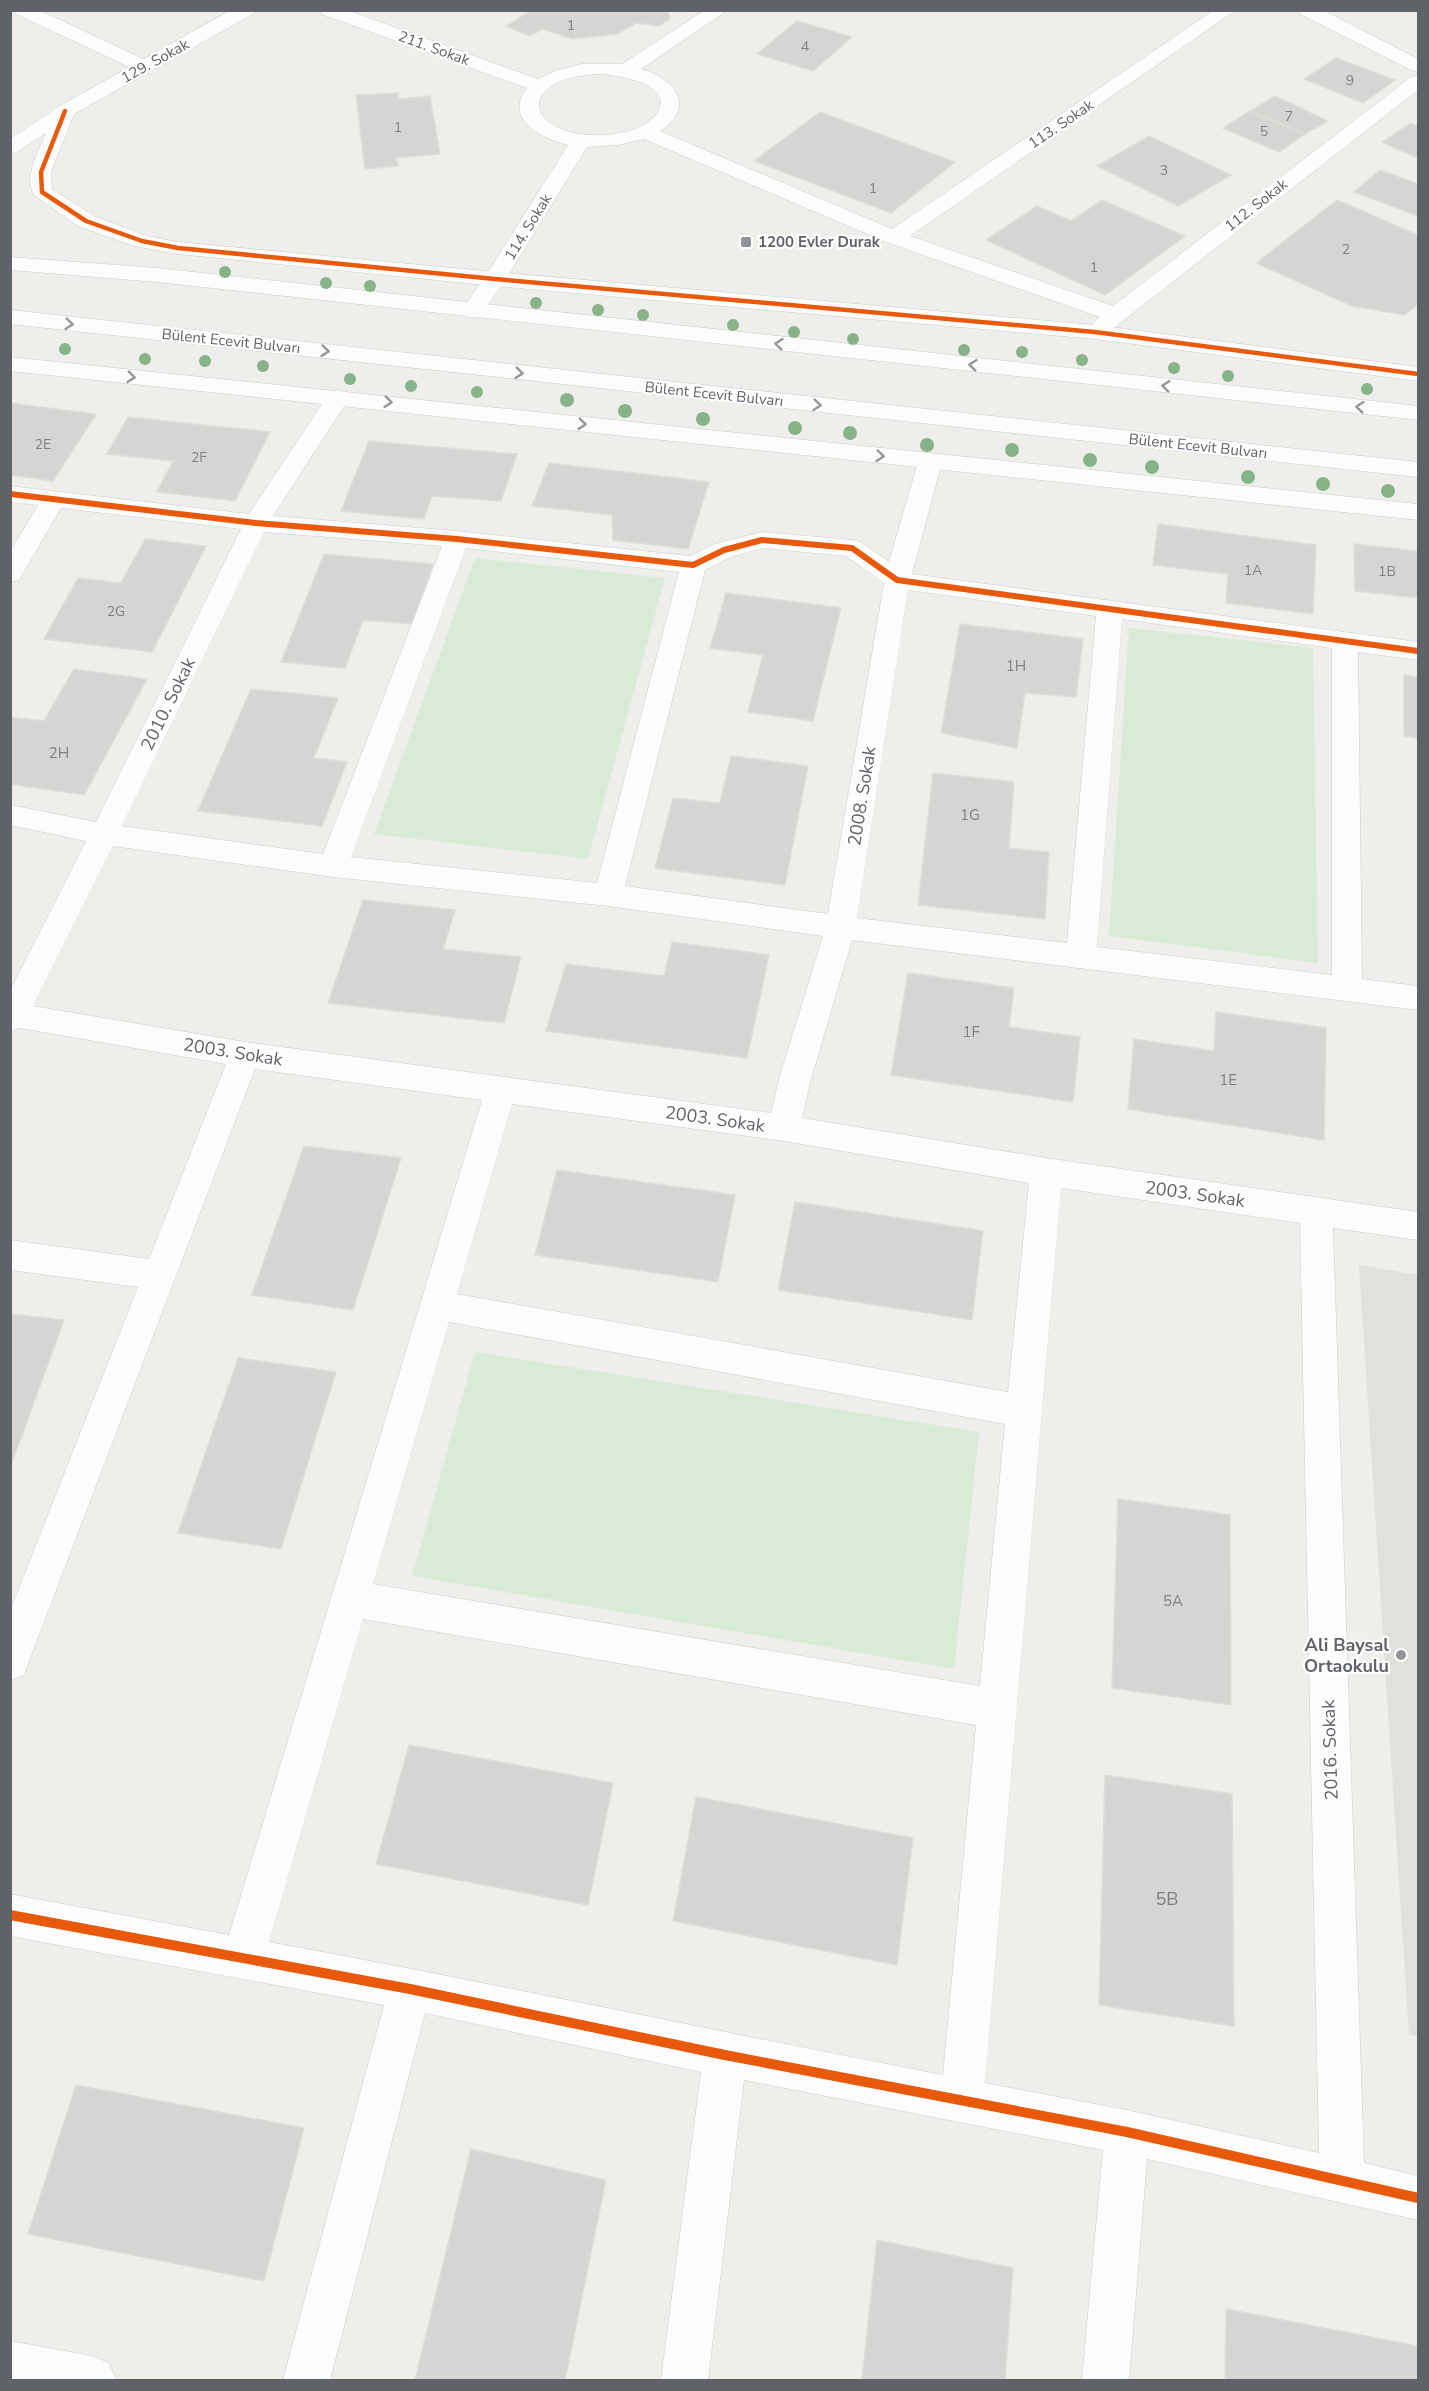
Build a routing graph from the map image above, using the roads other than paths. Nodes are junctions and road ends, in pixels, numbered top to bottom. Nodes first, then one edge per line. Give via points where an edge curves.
1 (23, 10) edge
2 (246, 10) edge
3 (327, 10) edge
4 (719, 10) edge
5 (1227, 10) edge
6 (1307, 10) edge
7 (1419, 66) edge
8 (146, 67) junction
9 (627, 70) junction
10 (1419, 81) edge
11 (540, 86) junction
12 (65, 111) junction
13 (645, 132) junction
14 (581, 140) junction
15 (10, 148) edge
16 (894, 237) junction
17 (178, 248) junction
18 (10, 263) edge
19 (158, 275) junction
20 (495, 279) junction
21 (472, 311) junction
22 (1114, 315) junction
23 (10, 317) edge
24 (1095, 332) junction
25 (10, 364) edge
26 (1419, 374) edge
27 (338, 397) junction
28 (1419, 413) edge
29 (930, 462) junction
30 (1419, 470) edge
31 (10, 494) edge
32 (54, 500) junction
33 (1419, 512) edge
34 (256, 523) junction
35 (456, 539) junction
36 (693, 566) junction
37 (10, 574) edge
38 (897, 579) junction
39 (1110, 609) junction
40 (1344, 642) junction
41 (1419, 651) edge
42 (10, 815) edge
43 (105, 834) junction
44 (333, 866) junction
45 (608, 895) junction
46 (841, 927) junction
47 (1081, 957) junction
48 (1347, 989) junction
49 (1419, 998) edge
50 (11, 1016) edge
51 (245, 1055) junction
52 (501, 1089) junction
53 (784, 1128) junction
54 (1047, 1172) junction
55 (1316, 1212) junction
56 (1419, 1226) edge
57 (10, 1255) edge
58 (159, 1275) junction
59 (437, 1305) junction
60 (1024, 1411) junction
61 (350, 1598) junction
62 (10, 1661) edge
63 (998, 1709) junction
64 (10, 1916) edge
65 (243, 1959) junction
66 (410, 1989) junction
67 (725, 2055) junction
68 (962, 2101) junction
69 (1127, 2132) junction
70 (1342, 2181) junction
71 (1419, 2198) edge
72 (10, 2364) edge
73 (92, 2380) edge
74 (306, 2380) edge
75 (684, 2380) edge
76 (1106, 2380) edge

1 - 8 street
2 - 8 street, 129. Sokak
3 - 11 street, 211. Sokak
4 - 9 street
5 - 16 street, 113. Sokak
6 - 7 street
8 - 12 street, 129. Sokak
9 - 11 street via 579,70
9 - 13 street via 663,86 672,102 665,118
10 - 22 street, 112. Sokak
11 - 14 street via 529,102 533,119 551,132
12 - 15 street, 129. Sokak
12 - 17 street via 41,172 42,192 86,222 142,241
13 - 14 street via 615,140
13 - 16 street
14 - 20 street, 114. Sokak
16 - 22 street
17 - 19 street
17 - 20 street
18 - 19 street
19 - 21 street
20 - 21 street, 114. Sokak
20 - 24 street
28 -> 21 street
22 - 24 street, 112. Sokak
23 -> 30 street, Bülent Ecevit Bulvarı
24 - 26 street
25 -> 27 street
27 -> 29 street
27 - 34 street, 2010. Sokak
29 - 33 street
29 - 38 street, 2008. Sokak
31 - 32 street
32 - 34 street
32 - 37 street
34 - 35 street
34 - 43 street, 2010. Sokak
35 - 36 street
35 - 44 street
36 - 38 street via 724,550 762,540 852,548
36 - 45 street
38 - 39 street
38 - 46 street, 2008. Sokak
39 - 40 street
39 - 47 street
40 - 41 street
40 - 48 street
42 - 43 street
43 - 44 street
43 - 50 street, 2010. Sokak
44 - 45 street
45 - 46 street
46 - 47 street
46 - 53 street, 2008. Sokak
47 - 48 street
48 - 49 street
50 - 51 street, 2003. Sokak
51 - 52 street, 2003. Sokak
51 - 58 street
52 - 53 street, 2003. Sokak
52 - 59 street
53 - 54 street, 2003. Sokak
54 - 55 street, 2003. Sokak
54 - 60 street
55 - 56 street, 2003. Sokak
55 - 70 street, 2016. Sokak
57 - 58 street
58 - 62 street
59 - 60 street
59 - 61 street
60 - 63 street
61 - 63 street
61 - 65 street
63 - 68 street
64 - 65 street
65 - 66 street
66 - 67 street
66 - 74 street
67 - 68 street
67 - 75 street
68 - 69 street
69 - 70 street
69 - 76 street
70 - 71 street
72 - 73 street

